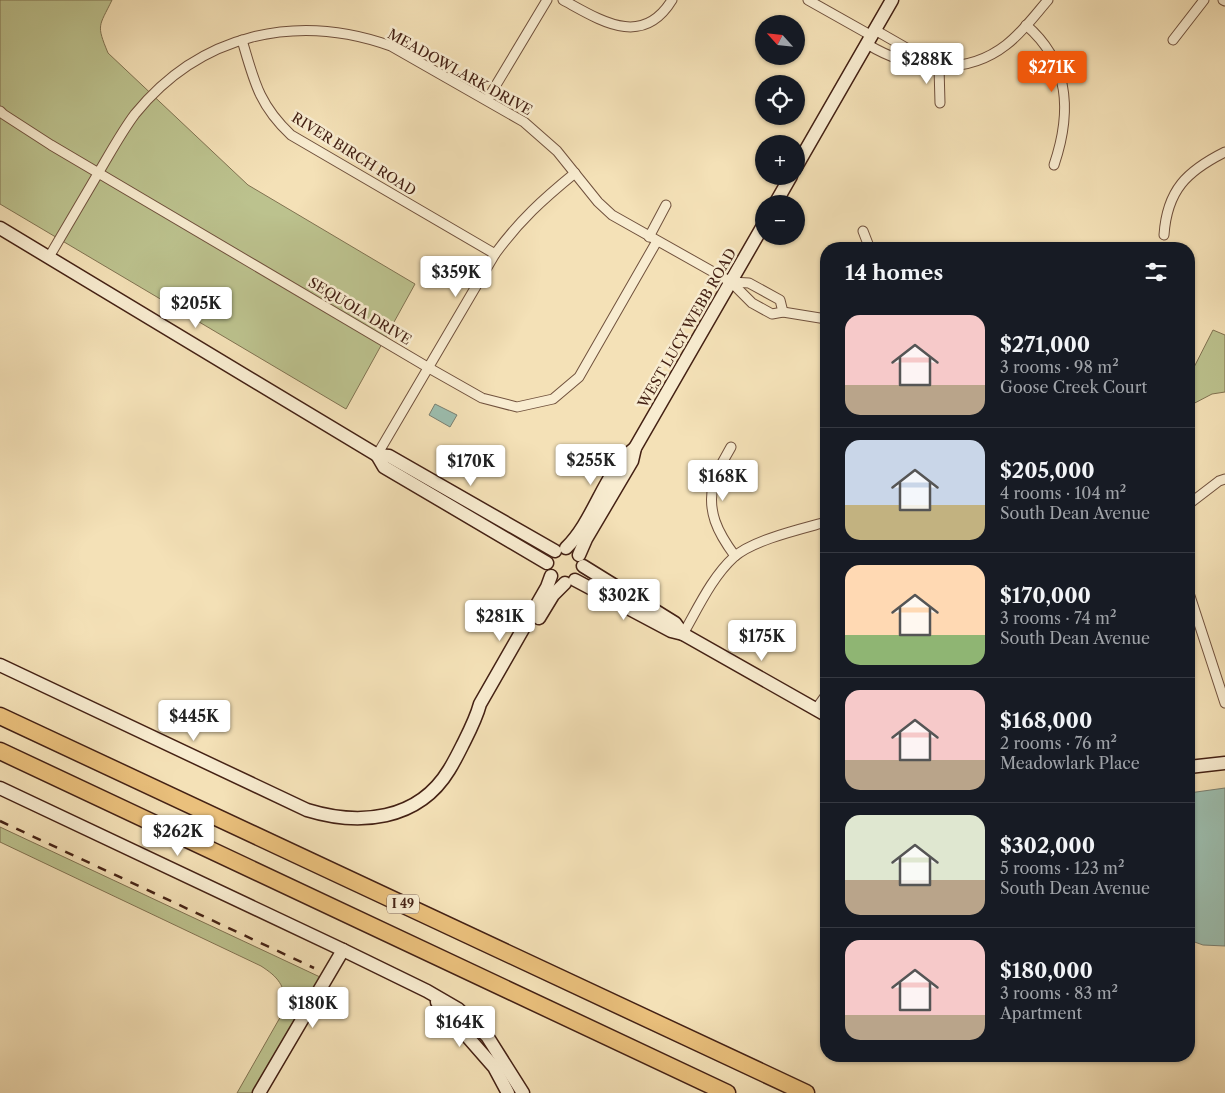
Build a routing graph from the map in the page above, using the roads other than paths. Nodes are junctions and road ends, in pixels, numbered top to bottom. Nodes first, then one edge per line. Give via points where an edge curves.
1 (546, 0) edge
2 (563, 0) edge
3 (672, 0) edge
4 (808, 0) edge
5 (892, 0) edge
6 (1048, 0) edge
7 (1204, 0) edge
8 (1026, 25) junction
9 (871, 37) junction
10 (242, 40) junction
11 (1173, 40) dead end
12 (939, 66) junction
13 (487, 100) junction
14 (940, 103) dead end
15 (0, 110) edge
16 (805, 151) edge
17 (1225, 152) edge
18 (1054, 165) dead end
19 (99, 173) junction
20 (574, 173) junction
21 (666, 206) dead end
22 (0, 228) edge
23 (863, 231) dead end
24 (1164, 235) dead end
25 (653, 239) junction
26 (755, 239) edge
27 (867, 242) edge
28 (495, 254) junction
29 (49, 257) junction
30 (730, 282) junction
31 (782, 312) junction
32 (820, 319) edge
33 (429, 368) junction
34 (731, 447) dead end
35 (635, 448) junction
36 (377, 455) junction
37 (1225, 479) edge
38 (1195, 499) edge
39 (820, 524) edge
40 (561, 549) junction
41 (735, 556) junction
42 (581, 561) junction
43 (549, 570) junction
44 (570, 582) junction
45 (1195, 611) edge
46 (684, 634) junction
47 (0, 665) edge
48 (1225, 703) edge
49 (820, 711) edge
50 (478, 715) junction
51 (0, 716) edge
52 (0, 751) edge
53 (1225, 763) edge
54 (1195, 766) edge
55 (0, 788) edge
56 (343, 950) junction
57 (427, 991) junction
58 (259, 1093) edge
59 (508, 1093) edge
60 (523, 1093) edge
61 (727, 1093) edge
62 (806, 1093) edge

1 - 13 street
2 - 3 street via 607,24 630,28 649,23
4 - 9 street
5 - 9 street
6 - 8 street
7 - 11 street
8 - 12 street via 1008,44 986,58 958,66
8 - 18 street via 1052,55 1063,84 1064,131
9 - 12 street
9 - 12 street via 876,50 906,62
9 - 16 street
10 - 13 street, MEADOWLARK DRIVE via 294,29 368,38 391,46
10 - 19 street, MEADOWLARK DRIVE via 200,57 158,89 134,115
10 - 28 street, RIVER BIRCH ROAD via 264,103 274,119 291,135
12 - 14 street
13 - 20 street, MEADOWLARK DRIVE via 541,135
15 - 19 street, SEQUOIA DRIVE
17 - 24 street via 1194,169 1178,188 1167,211
19 - 29 street, MEADOWLARK DRIVE
19 - 33 street, SEQUOIA DRIVE
20 - 25 street, MEADOWLARK DRIVE via 612,215
20 - 28 street via 536,205
21 - 25 street, SEQUOIA DRIVE
22 - 29 street
23 - 27 street
25 - 30 street, MEADOWLARK DRIVE
25 - 33 street, SEQUOIA DRIVE via 579,377 553,399 517,407 482,398
26 - 30 street, WEST LUCY WEBB ROAD
28 - 33 street
29 - 36 street
30 - 31 street via 752,303 772,314
30 - 31 street via 749,283 780,300
30 - 35 street, WEST LUCY WEBB ROAD
31 - 32 street
33 - 36 street
34 - 41 street via 714,481 711,504 719,536
35 - 40 street, WEST LUCY WEBB ROAD via 624,456 584,525
35 - 42 street, WEST LUCY WEBB ROAD via 632,461 586,539
36 - 40 street via 390,456
36 - 43 street via 384,466
37 - 38 street
39 - 41 street via 769,539
40 - 42 street via 575,550
40 - 43 street via 549,558
41 - 46 street via 706,594
42 - 44 street via 582,572
42 - 46 street via 675,623
43 - 44 street via 558,582
43 - 50 street via 547,587 480,704
44 - 46 street via 671,631
44 - 50 street via 553,595
45 - 48 street
46 - 49 street
47 - 50 street via 307,810 348,819 391,814 419,800 449,770
51 - 62 highway, I 49
52 - 61 highway, I 49
53 - 54 street
55 - 56 street
56 - 57 street
56 - 58 street
57 - 59 street via 494,1067
57 - 60 street via 458,1009 487,1036

